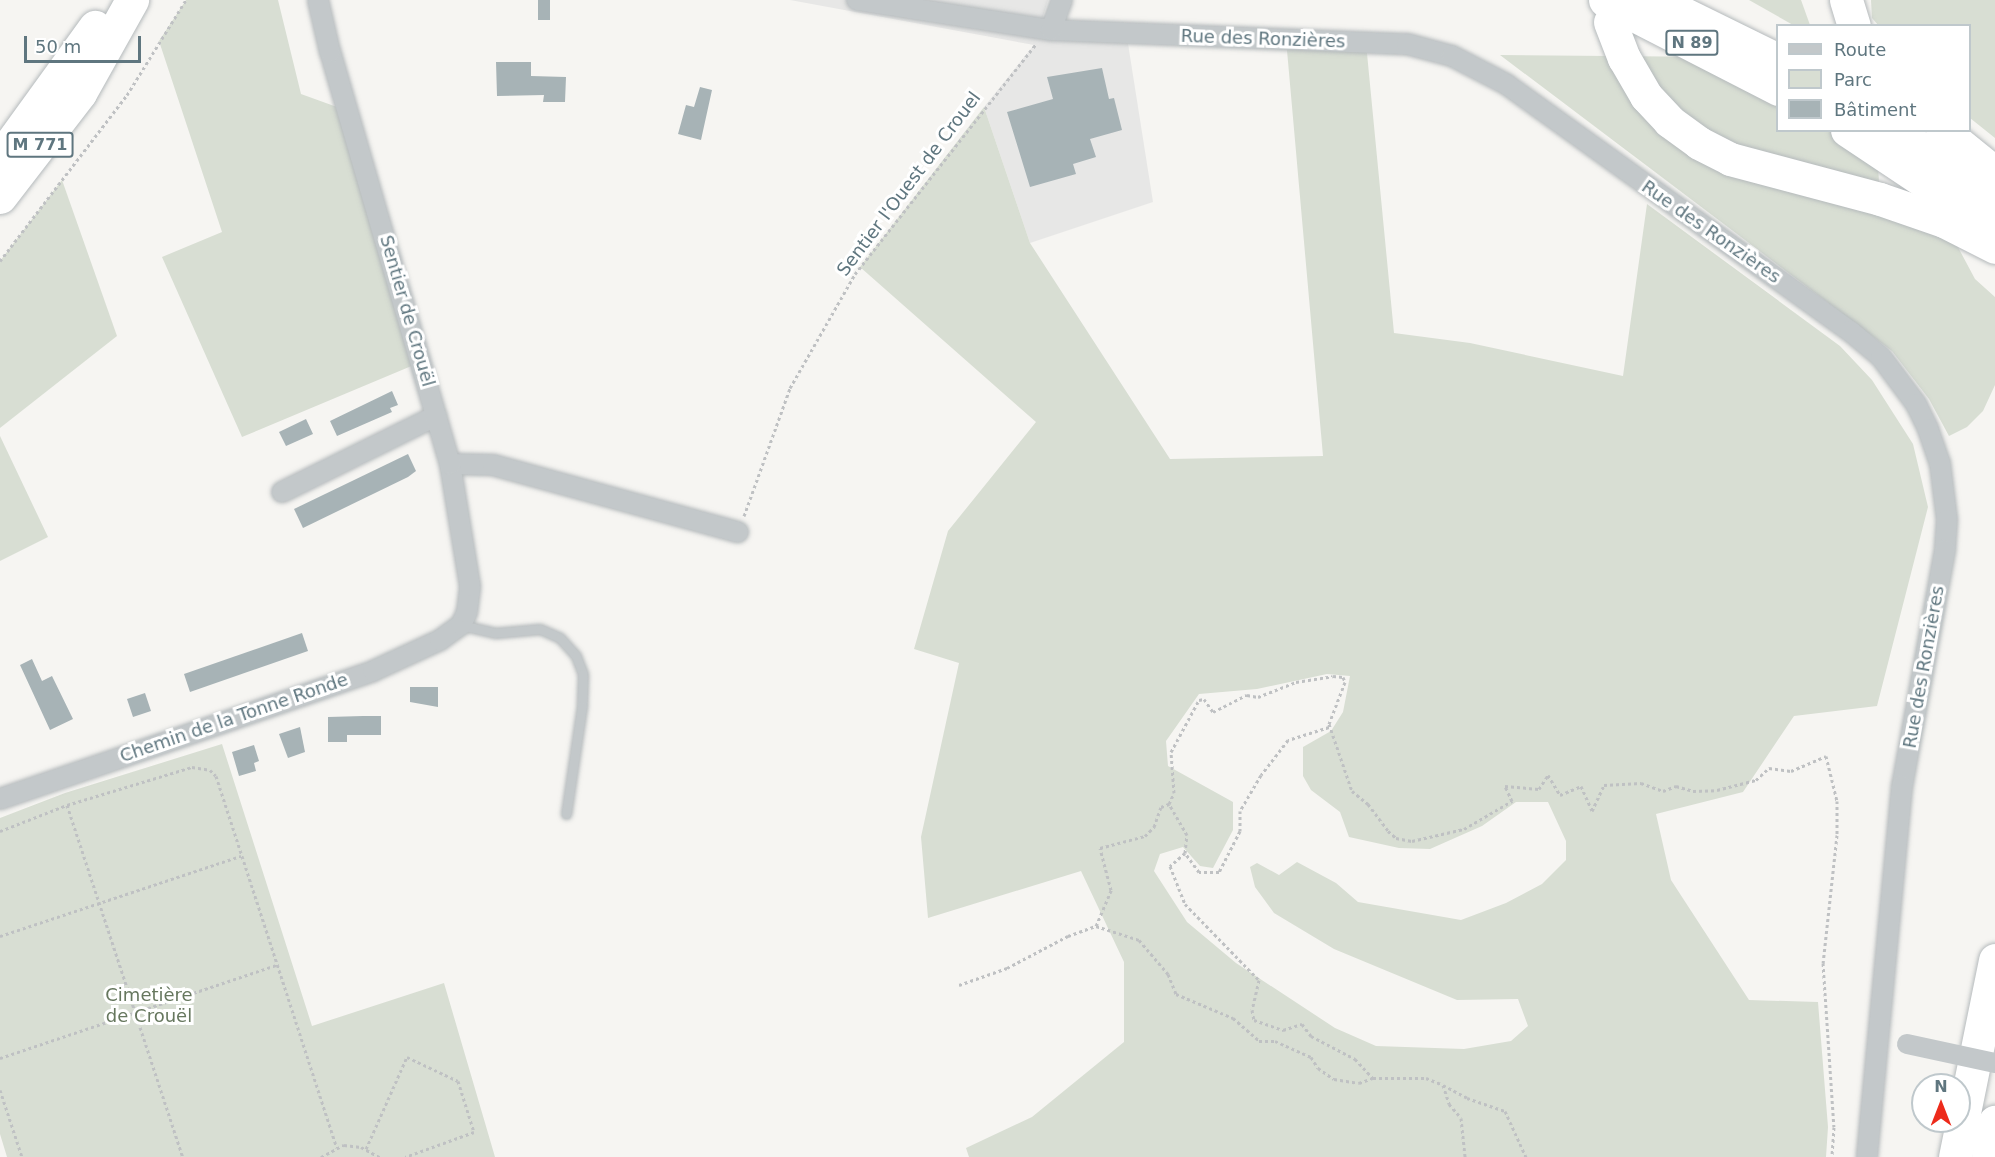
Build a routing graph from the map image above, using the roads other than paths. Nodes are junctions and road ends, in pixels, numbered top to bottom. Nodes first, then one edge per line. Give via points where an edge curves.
1 (112, 0) edge
2 (132, 0) edge
3 (148, 0) edge
4 (318, 0) edge
5 (857, 0) edge
6 (1062, 0) edge
7 (1656, 0) edge
8 (1846, 0) edge
9 (1608, 11) edge
10 (1853, 24) edge
11 (1050, 30) junction
12 (1776, 59) edge
13 (1776, 88) edge
14 (80, 93) junction
15 (1850, 132) edge
16 (1897, 132) edge
17 (1944, 132) edge
18 (12, 137) edge
19 (0, 158) edge
20 (1995, 173) edge
21 (0, 197) edge
22 (1995, 200) edge
23 (1995, 229) edge
24 (1995, 247) edge
25 (436, 416) junction
26 (450, 464) junction
27 (282, 492) dead end
28 (738, 532) road end
29 (462, 625) junction
30 (0, 799) edge
31 (566, 814) dead end
32 (1995, 960) edge
33 (1879, 1037) junction
34 (1995, 1063) edge
35 (1995, 1124) edge
36 (1866, 1157) edge
37 (1955, 1157) edge
38 (1988, 1157) edge

1 - 18 highway, M 771
2 - 14 highway, M 771
3 - 14 highway
4 - 25 street, Sentier de Crouël
5 - 11 street, Rue des Ronzières
6 - 11 street
7 - 12 highway, N 89
8 - 10 highway
9 - 13 highway, N 89
9 - 24 highway via 1624,58 1646,96 1669,121 1699,143 1730,159 1933,217
11 - 33 street, Rue des Ronzières via 1407,44 1452,56 1506,84 1812,303 1881,357 1916,404 1936,452 1947,520 1945,550 1902,786
14 - 21 highway, M 771
15 - 23 highway
16 - 22 highway
17 - 20 highway
18 - 19 highway, M 771
25 - 26 street, Sentier de Crouël
25 - 27 street
26 - 28 street via 493,465
26 - 29 street, Sentier de Crouël via 470,586
29 - 30 street, Chemin de la Tonne Ronde via 440,640 373,671
29 - 31 lane via 495,633 540,629 560,638 576,656 583,674 582,706
32 - 37 highway
33 - 34 street, bridge
33 - 36 street, Rue des Ronzières
35 - 38 highway

